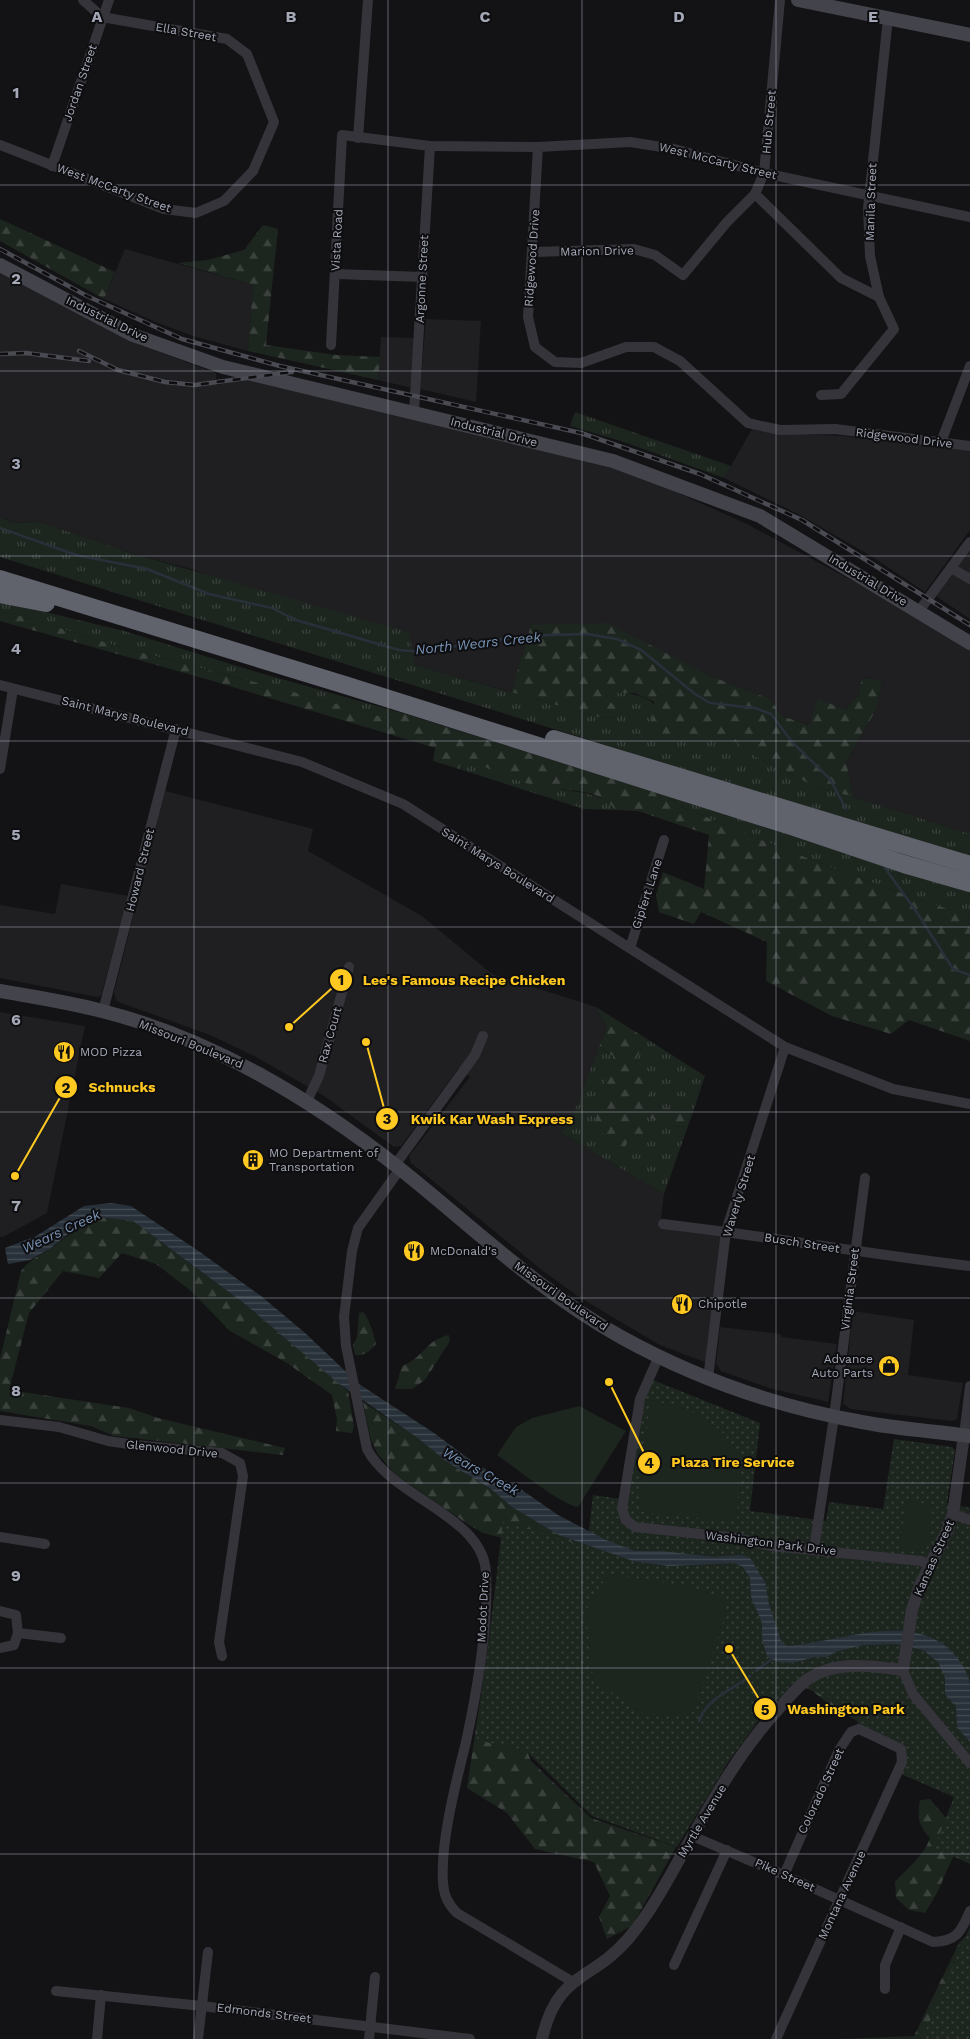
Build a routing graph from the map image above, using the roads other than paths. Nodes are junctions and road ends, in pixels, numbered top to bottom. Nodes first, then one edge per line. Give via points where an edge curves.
1 (83, 0) edge
2 (109, 0) edge
3 (368, 0) edge
4 (780, 0) edge
5 (798, 0) edge
6 (102, 17) junction
7 (888, 18) junction
8 (970, 35) edge
9 (274, 122) joint
10 (342, 135) joint
11 (358, 138) junction
12 (0, 145) edge
13 (430, 146) junction
14 (538, 147) junction
15 (52, 166) junction
16 (764, 173) junction
17 (755, 194) junction
18 (869, 196) junction
19 (970, 217) edge
20 (534, 252) junction
21 (0, 265) edge
22 (336, 274) junction
23 (683, 275) joint
24 (423, 277) junction
25 (879, 297) junction
26 (331, 345) dead end
27 (970, 366) edge
28 (821, 395) dead end
29 (414, 412) junction
30 (941, 442) junction
31 (970, 446) edge
32 (970, 542) edge
33 (0, 568) edge
34 (951, 568) junction
35 (0, 578) edge
36 (970, 579) edge
37 (0, 594) edge
38 (919, 611) junction
39 (124, 618) junction
40 (970, 643) edge
41 (0, 685) edge
42 (14, 689) junction
43 (176, 729) junction
44 (0, 769) edge
45 (664, 840) dead end
46 (970, 865) edge
47 (970, 883) edge
48 (630, 948) junction
49 (349, 967) dead end
50 (0, 991) edge
51 (103, 1011) junction
52 (484, 1036) dead end
53 (785, 1047) junction
54 (307, 1101) junction
55 (970, 1104) edge
56 (397, 1167) junction
57 (865, 1178) dead end
58 (663, 1224) dead end
59 (726, 1231) junction
60 (855, 1252) junction
61 (970, 1266) edge
62 (659, 1356) junction
63 (708, 1379) junction
64 (970, 1386) edge
65 (834, 1417) junction
66 (0, 1420) edge
67 (967, 1436) edge
68 (953, 1514) junction
69 (970, 1520) edge
70 (0, 1537) edge
71 (45, 1544) dead end
72 (814, 1549) junction
73 (929, 1565) junction
74 (0, 1611) edge
75 (18, 1633) junction
76 (60, 1638) dead end
77 (0, 1648) edge
78 (222, 1656) dead end
79 (903, 1670) junction
80 (900, 1749) joint
81 (970, 1763) edge
82 (692, 1836) junction
83 (727, 1850) junction
84 (784, 1874) junction
85 (840, 1900) junction
86 (970, 1911) edge
87 (901, 1927) junction
88 (208, 1952) dead end
89 (674, 1965) dead end
90 (375, 1977) dead end
91 (572, 1982) junction
92 (885, 1989) dead end
93 (56, 1991) dead end
94 (101, 1995) junction
95 (202, 2006) junction
96 (370, 2027) junction
97 (96, 2039) edge
98 (198, 2039) edge
99 (369, 2039) edge
100 (470, 2039) edge
101 (542, 2039) edge
102 (776, 2039) edge

1 - 6 street
2 - 6 street, Jordan Street
3 - 11 street
4 - 16 street, Hub Street
5 - 7 main road
6 - 9 street, Ella Street via 227,39 247,54
6 - 15 street, Jordan Street
7 - 8 main road
7 - 18 street, Manila Street
9 - 15 street, West McCarty Street via 253,171 224,201 196,213 164,208
10 - 11 street, West McCarty Street
10 - 22 street, Vista Road
11 - 13 street, West McCarty Street
12 - 15 street, West McCarty Street
13 - 14 street, West McCarty Street
13 - 24 street, Argonne Street
14 - 16 street, West McCarty Street via 630,142 674,149
14 - 20 street, Ridgewood Drive
16 - 17 street, Hub Street
16 - 18 street, West McCarty Street
17 - 23 street, Hub Street
17 - 25 street via 841,278
18 - 19 street, West McCarty Street
18 - 25 street, Manila Street via 870,256
20 - 23 street, Marion Drive via 634,249 655,255
20 - 30 street, Ridgewood Drive via 528,317 535,347 555,362 581,363 626,347 654,347 680,361 748,422 780,430 835,429
21 - 29 main road, Industrial Drive via 132,335 223,368
22 - 24 street
22 - 26 street, Vista Road
24 - 29 street, Argonne Street
25 - 28 street, Manila Street via 894,328 841,394
27 - 30 street
29 - 38 main road, Industrial Drive via 613,461 760,516
30 - 31 street, Ridgewood Drive
32 - 34 street
33 - 46 highway
34 - 36 street
34 - 38 street
35 - 39 highway
37 - 39 highway
38 - 40 main road, Industrial Drive
39 - 47 highway
41 - 42 street, Saint Marys Boulevard
42 - 43 street, Saint Marys Boulevard
42 - 44 street
43 - 48 street, Saint Marys Boulevard via 302,762 403,804
43 - 51 street, Howard Street
45 - 48 street, Gipfert Lane
48 - 53 street, Saint Marys Boulevard
49 - 54 street, Rax Court via 319,1076
50 - 51 main road, Missouri Boulevard
51 - 54 main road, Missouri Boulevard via 214,1051
52 - 56 street, Modot Drive via 475,1055
53 - 55 street, Saint Marys Boulevard via 893,1089
53 - 59 street, Waverly Street
54 - 56 main road, Missouri Boulevard
56 - 62 main road, Missouri Boulevard via 533,1278 598,1323
56 - 91 street, Modot Drive via 355,1238 344,1317 346,1346 367,1449 378,1466 394,1480 466,1531 481,1553 486,1570 484,1631 444,1860 446,1901 465,1918
57 - 60 street, Virginia Street
58 - 59 street, Busch Street
59 - 60 street, Busch Street
59 - 63 street, Waverly Street
60 - 61 street, Busch Street
60 - 65 street, Virginia Street
62 - 63 main road, Missouri Boulevard
62 - 72 street, Washington Park Drive via 642,1390 622,1509 626,1520 636,1527
63 - 65 main road, Missouri Boulevard
64 - 67 street, Kansas Street
65 - 67 main road, Missouri Boulevard
65 - 72 street, Virginia Street
66 - 78 street, Glenwood Drive via 59,1428 108,1441 222,1453 240,1464 242,1476 219,1642
67 - 68 street, Kansas Street
68 - 69 street
68 - 73 street, Kansas Street
70 - 71 street
72 - 73 street, Washington Park Drive via 921,1561
73 - 79 street, Kansas Street via 909,1620
74 - 75 street via 16,1615
75 - 76 street
75 - 77 street via 14,1645
79 - 81 street via 913,1694
79 - 82 street, Myrtle Avenue via 851,1666 828,1669 807,1679 742,1755
80 - 84 street, Colorado Street via 859,1729 851,1732 839,1750
80 - 85 street, Montana Avenue via 902,1762
82 - 83 street, Pike Street
82 - 91 street, Myrtle Avenue via 664,1886 628,1939
83 - 84 street, Pike Street
83 - 89 street
84 - 85 street, Pike Street
85 - 87 street, Pike Street
85 - 102 street, Montana Avenue
86 - 87 street, Pike Street via 960,1933 946,1942 933,1942
87 - 92 street via 885,1965
88 - 95 street
90 - 96 street
91 - 101 street, Myrtle Avenue via 559,1996 548,2016
93 - 94 street, Edmonds Street
94 - 95 street, Edmonds Street
94 - 97 street
95 - 96 street, Edmonds Street
95 - 98 street
96 - 99 street
96 - 100 street, Edmonds Street

